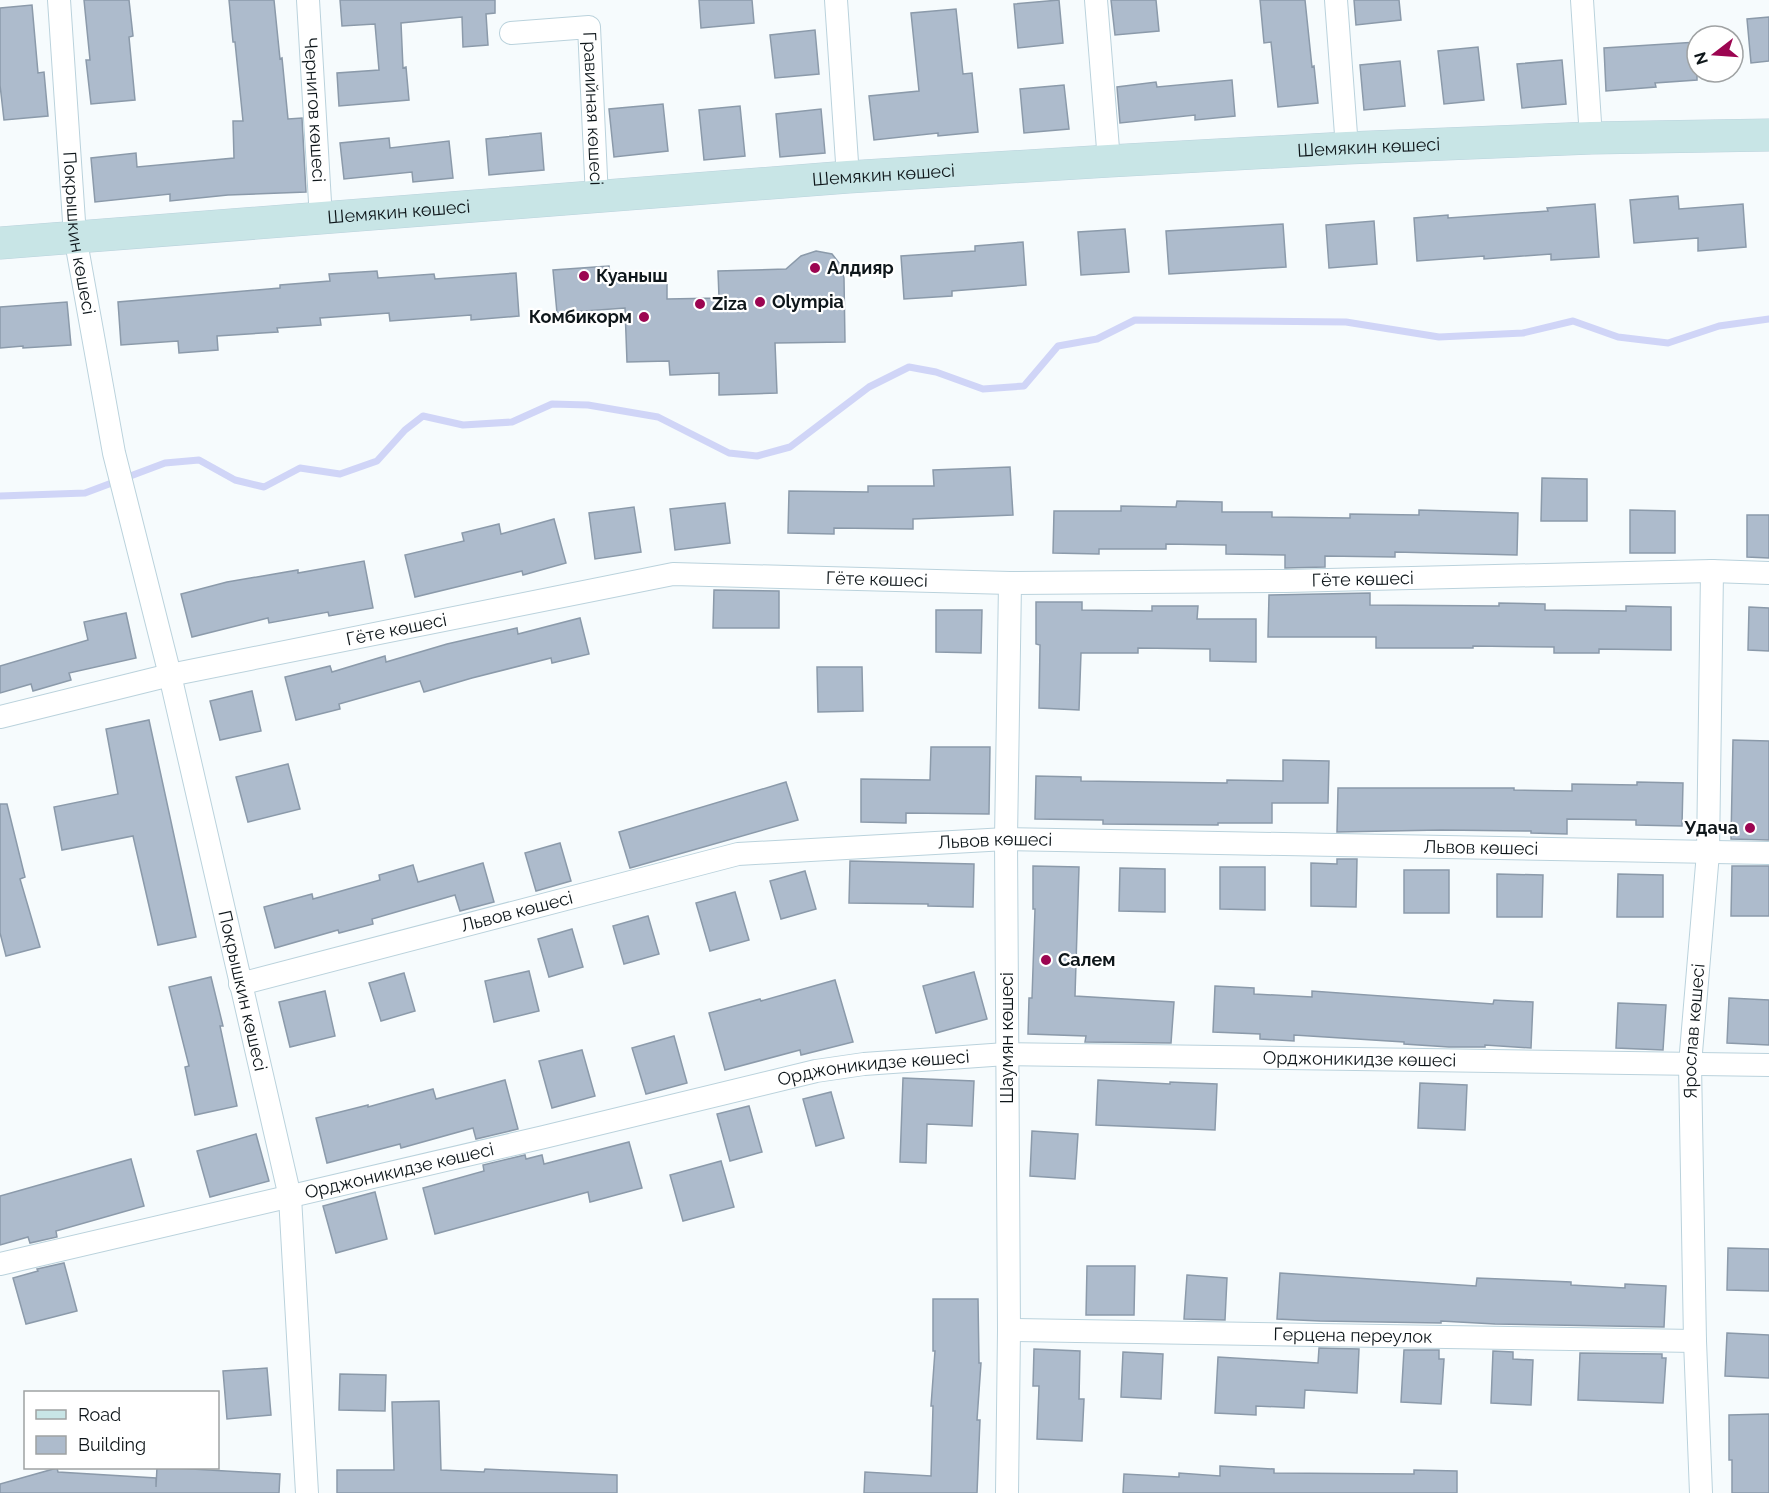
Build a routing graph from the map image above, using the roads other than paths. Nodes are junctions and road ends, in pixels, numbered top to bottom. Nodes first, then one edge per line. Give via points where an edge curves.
1 (59, 0) edge
2 (308, 0) edge
3 (836, 0) edge
4 (1096, 0) edge
5 (1336, 0) edge
6 (1582, 0) edge
7 (511, 33) dead end
8 (1769, 135) edge
9 (1591, 138) junction
10 (1347, 148) junction
11 (1109, 161) junction
12 (848, 177) junction
13 (597, 198) junction
14 (321, 219) junction
15 (75, 236) junction
16 (0, 243) edge
17 (1712, 571) junction
18 (1769, 573) edge
19 (1010, 584) junction
20 (170, 675) junction
21 (0, 717) edge
22 (1006, 839) junction
23 (1708, 853) junction
24 (1769, 853) edge
25 (240, 984) junction
26 (1006, 1054) junction
27 (1690, 1064) junction
28 (1769, 1065) edge
29 (290, 1197) junction
30 (0, 1264) edge
31 (1010, 1330) junction
32 (1695, 1341) junction
33 (307, 1493) edge
34 (1008, 1493) edge
35 (1701, 1493) edge

1 - 15 street, Покрышкин көшесі
2 - 14 street, Чернигов көшесі
3 - 12 street
4 - 11 street
5 - 10 street
6 - 9 street
7 - 13 street, Гравийная көшесі via 589,27
8 - 9 main road, Шемякин көшесі
9 - 10 main road, Шемякин көшесі
10 - 11 main road, Шемякин көшесі
11 - 12 main road, Шемякин көшесі
12 - 13 main road, Шемякин көшесі
13 - 14 main road, Шемякин көшесі
14 - 15 main road, Шемякин көшесі
15 - 16 main road, Шемякин көшесі
15 - 20 street, Покрышкин көшесі via 117,464
17 - 18 street, Гёте көшесі
17 - 19 street, Гёте көшесі
17 - 23 street, Ярослав көшесі
19 - 20 street, Гёте көшесі via 673,574
19 - 22 street, Шаумян көшесі
20 - 21 street, Гёте көшесі
20 - 25 street, Покрышкин көшесі
22 - 23 street, Львов көшесі
22 - 25 street, Львов көшесі via 738,854
22 - 26 street, Шаумян көшесі
23 - 24 street, Львов көшесі
23 - 27 street, Ярослав көшесі
25 - 29 street, Покрышкин көшесі
26 - 27 street, Орджоникидзе көшесі
26 - 29 street, Орджоникидзе көшесі via 816,1071
26 - 31 street, Шаумян көшесі
27 - 28 street, Орджоникидзе көшесі
27 - 32 street, Ярослав көшесі
29 - 30 street, Орджоникидзе көшесі
29 - 33 street, Покрышкин көшесі
31 - 32 street, Герцена переулок
31 - 34 street, Шаумян көшесі
32 - 35 street, Ярослав көшесі

